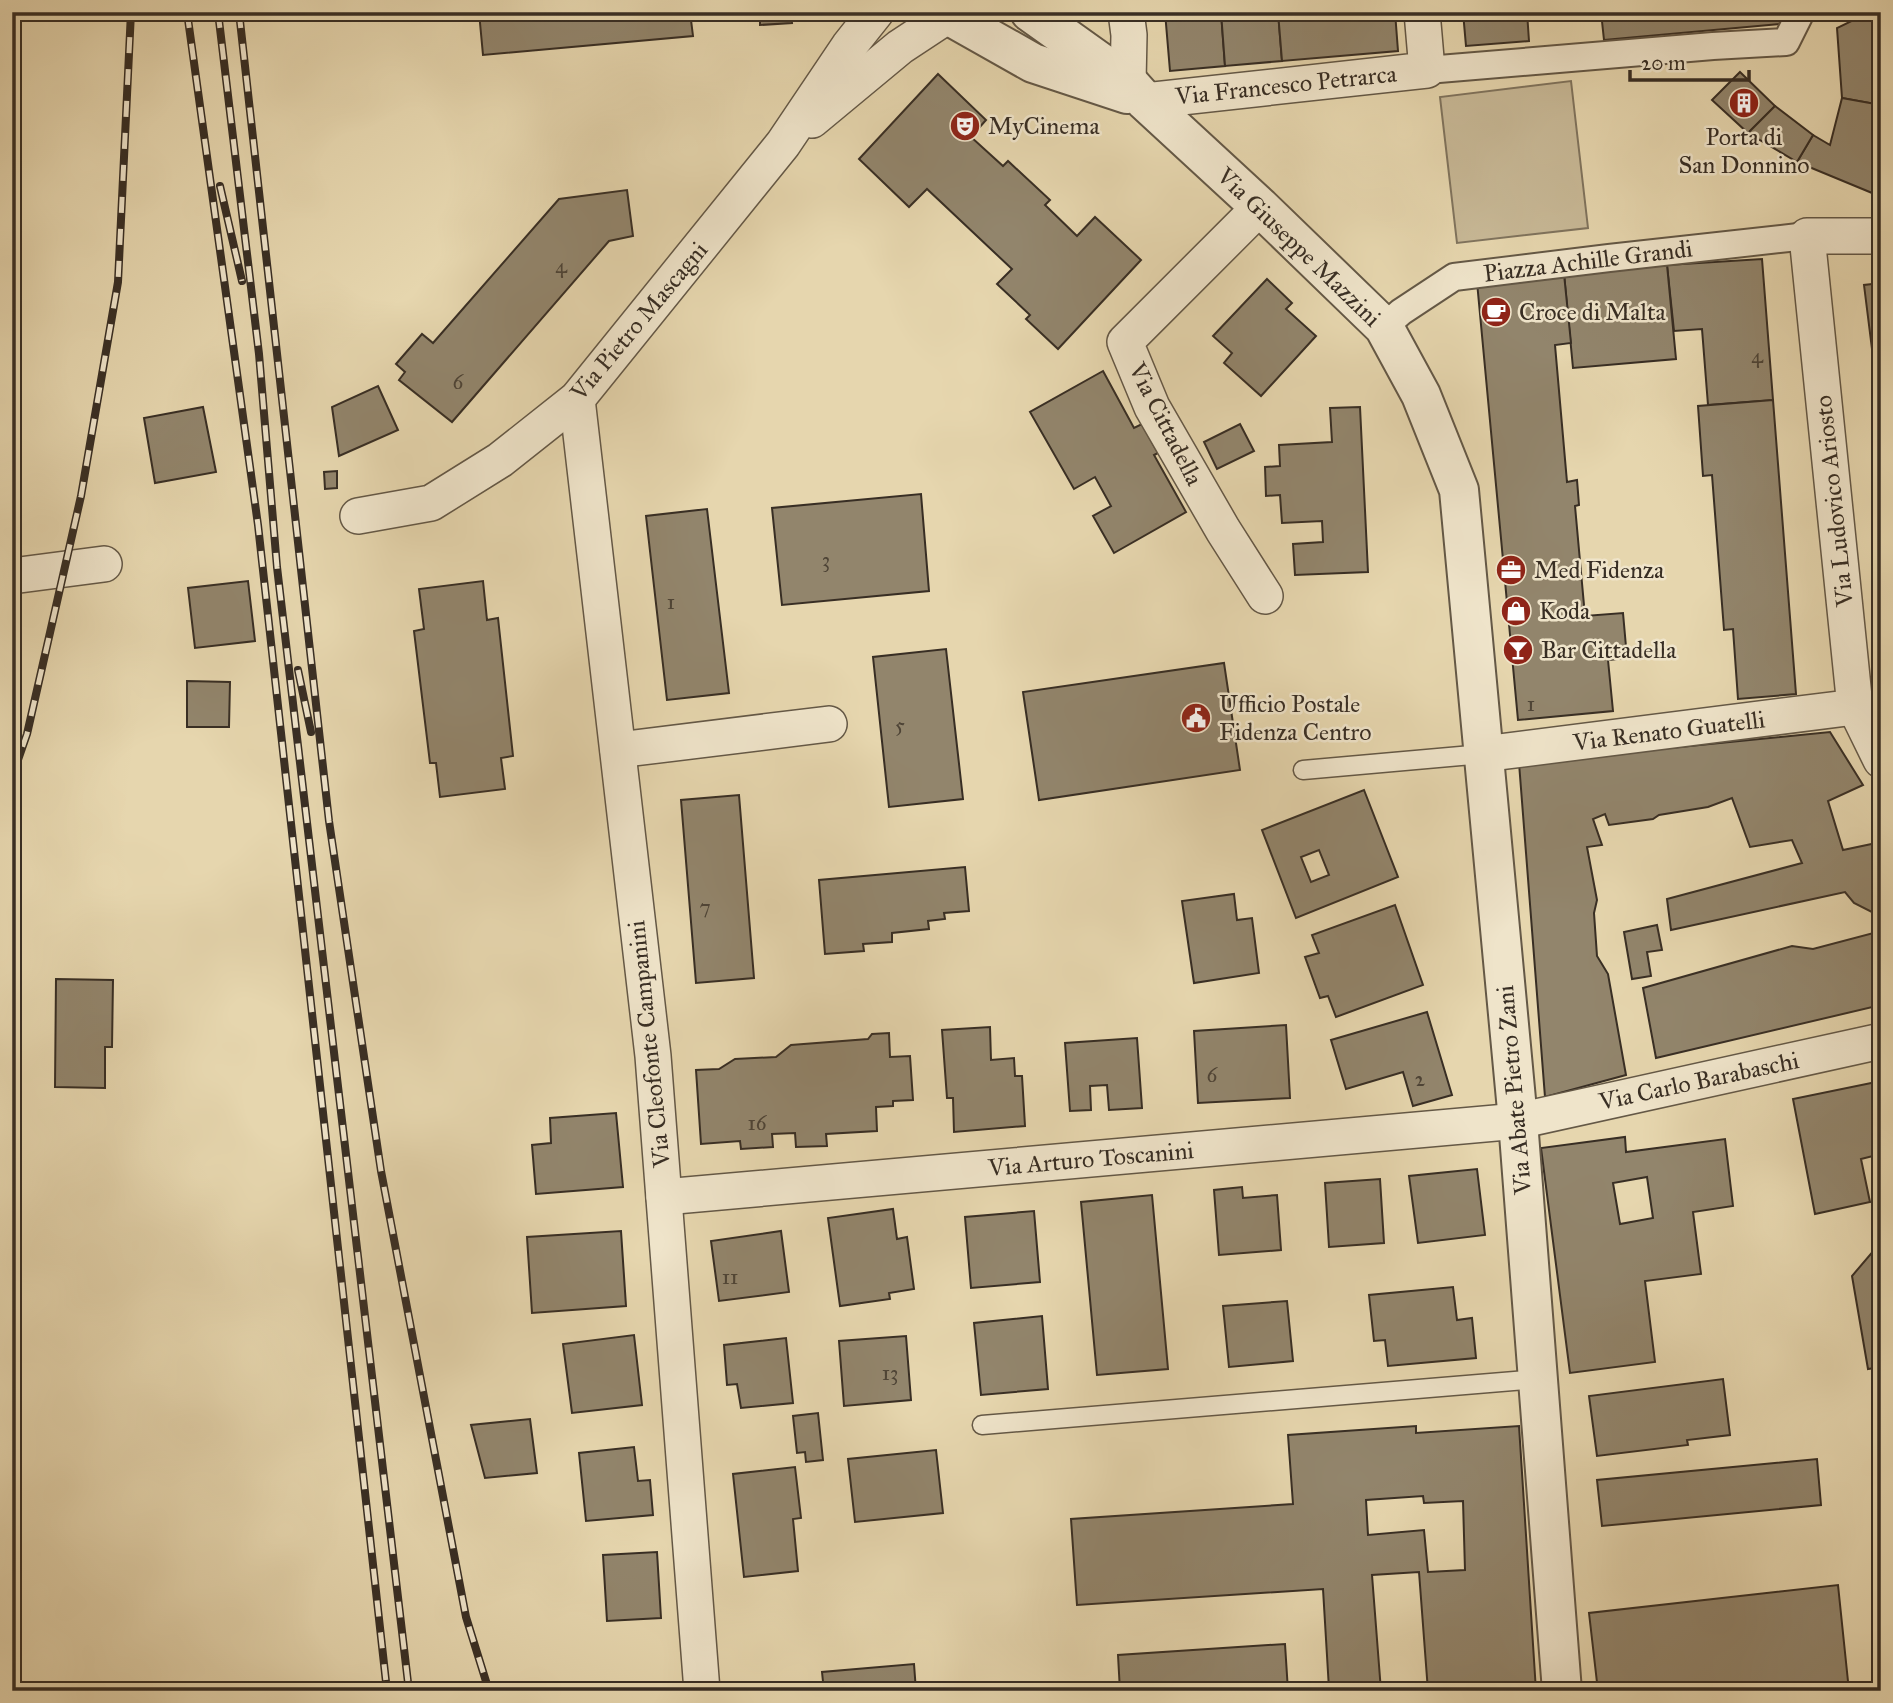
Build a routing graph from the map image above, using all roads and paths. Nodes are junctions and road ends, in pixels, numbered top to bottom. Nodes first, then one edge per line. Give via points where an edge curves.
1 (876, 12) edge
2 (1030, 12) edge
3 (1126, 12) edge
4 (1422, 12) edge
5 (1801, 12) edge
6 (952, 15) edge
7 (1427, 70) junction
8 (1137, 91) junction
9 (783, 144) junction
10 (1260, 207) junction
11 (1807, 236) junction
12 (1881, 236) edge
13 (1384, 327) junction
14 (577, 399) junction
15 (1459, 490) joint
16 (358, 516) dead end
17 (104, 564) dead end
18 (12, 576) edge
19 (1265, 596) dead end
20 (1855, 707) junction
21 (828, 724) dead end
22 (618, 750) junction
23 (1483, 754) junction
24 (1881, 760) edge
25 (1303, 770) dead end
26 (1881, 1041) edge
27 (1518, 1121) junction
28 (664, 1197) junction
29 (1538, 1379) junction
30 (982, 1425) dead end
31 (702, 1691) edge
32 (1562, 1691) edge

1 - 9 street, Via Pietro Mascagni
2 - 8 street, Via Giuseppe Mazzini
3 - 8 street
4 - 7 street
5 - 7 street via 1786,42
6 - 8 street, Via Giuseppe Mazzini via 1032,64
6 - 9 street, Via Pietro Mascagni via 900,47
7 - 8 street, Via Francesco Petrarca
8 - 10 street, Via Giuseppe Mazzini
9 - 14 street, Via Pietro Mascagni
10 - 13 street, Via Giuseppe Mazzini
10 - 19 street, Via Cittadella via 1125,342 1152,407
11 - 12 street
11 - 13 street, Piazza Achille Grandi via 1454,277
11 - 20 street, Via Ludovico Ariosto
13 - 15 street, Via Giuseppe Mazzini via 1421,395
14 - 16 street, Via Pietro Mascagni via 500,460 431,503
14 - 22 street, Via Cleofonte Campanini
15 - 23 street, Via Abate Pietro Zani
17 - 18 street
20 - 23 street, Via Renato Guatelli
20 - 24 street, Via Ludovico Ariosto
21 - 22 street
22 - 28 street, Via Cleofonte Campanini
23 - 25 lane
23 - 27 street, Via Abate Pietro Zani
26 - 27 street, Via Carlo Barabaschi
27 - 28 street, Via Arturo Toscanini
27 - 29 street, Via Abate Pietro Zani
28 - 31 street, Via Cleofonte Campanini
29 - 30 lane
29 - 32 street, Via Abate Pietro Zani

